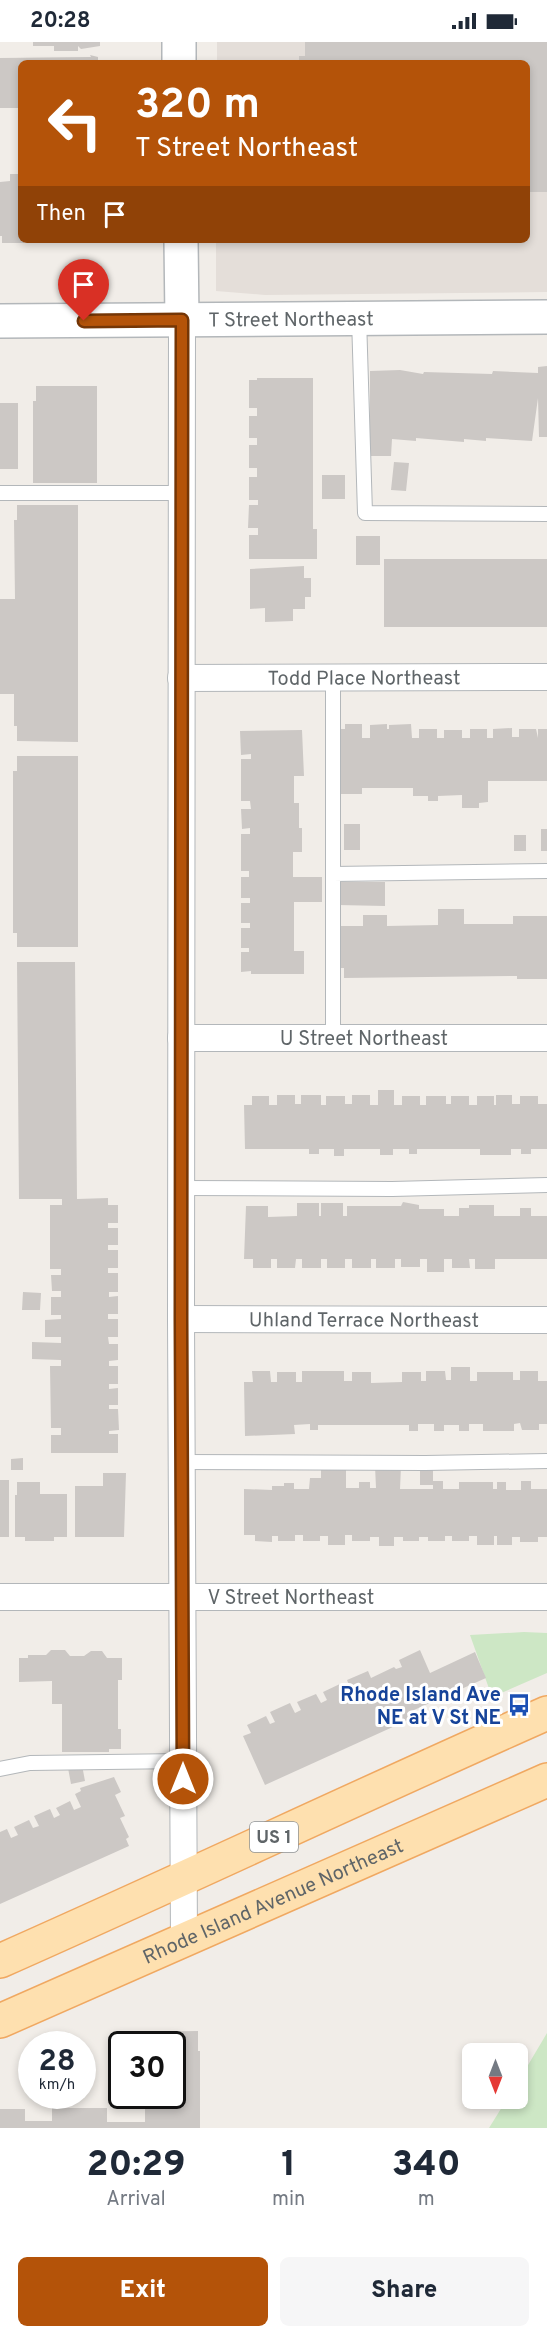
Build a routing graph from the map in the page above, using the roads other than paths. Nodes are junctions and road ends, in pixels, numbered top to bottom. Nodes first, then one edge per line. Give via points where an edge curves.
1 (179, 42) edge
2 (179, 60) edge
3 (181, 243) edge
4 (547, 317) edge
5 (359, 318) junction
6 (182, 320) junction
7 (0, 321) edge
8 (0, 493) edge
9 (181, 493) junction
10 (547, 514) edge
11 (547, 676) edge
12 (181, 678) junction
13 (333, 678) junction
14 (547, 871) edge
15 (333, 874) junction
16 (181, 1038) junction
17 (333, 1038) junction
18 (547, 1038) edge
19 (547, 1185) edge
20 (181, 1188) junction
21 (181, 1319) junction
22 (547, 1320) edge
23 (547, 1461) edge
24 (181, 1462) junction
25 (0, 1597) edge
26 (183, 1597) junction
27 (547, 1597) edge
28 (547, 1713) edge
29 (183, 1761) junction
30 (0, 1769) edge
31 (547, 1780) edge
32 (183, 1880) junction
33 (184, 1942) junction
34 (0, 1961) edge
35 (0, 2021) edge

1 - 2 street
3 - 6 street
4 - 5 street, T Street Northeast
5 - 6 street, T Street Northeast
5 - 10 lane via 364,513
6 - 7 street, T Street Northeast
6 - 9 street
8 - 9 lane
9 - 12 street
11 - 13 street, Todd Place Northeast
12 - 13 street, Todd Place Northeast
12 - 16 street
13 - 15 lane
14 - 15 lane
15 - 17 lane
16 - 17 street, U Street Northeast
16 - 20 street
17 - 18 street, U Street Northeast
19 - 20 lane
20 - 21 street
21 - 22 street, Uhland Terrace Northeast
21 - 24 street
23 - 24 lane
24 - 26 street
25 - 26 street, V Street Northeast
26 - 27 street, V Street Northeast
26 - 29 street
28 - 32 main road, US 1
29 - 30 lane via 30,1763
29 - 32 street
31 - 33 main road, Rhode Island Avenue Northeast
32 - 33 street
32 - 34 main road, US 1
33 - 35 main road, Rhode Island Avenue Northeast

